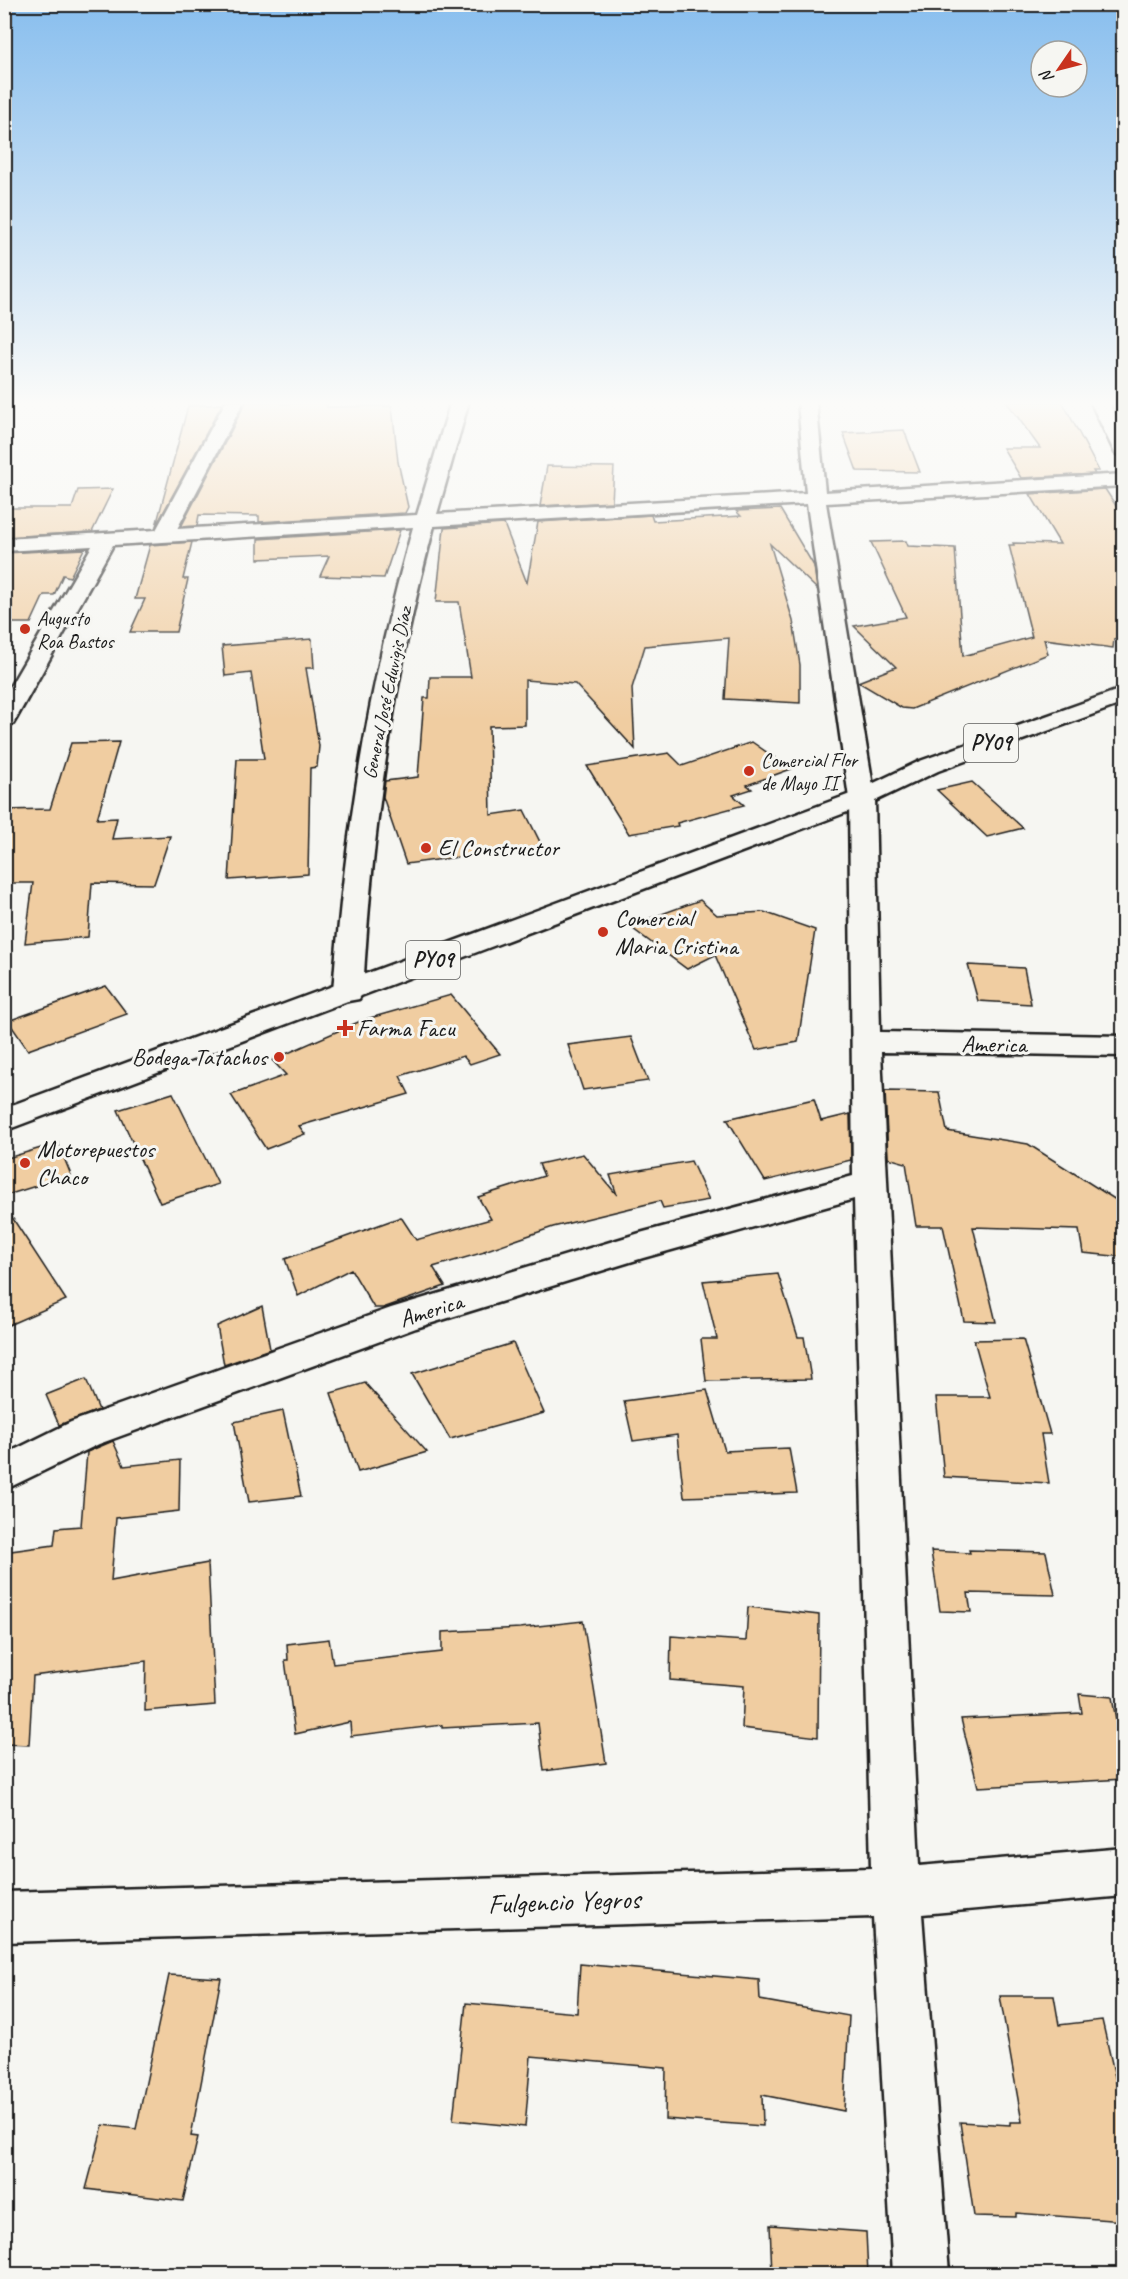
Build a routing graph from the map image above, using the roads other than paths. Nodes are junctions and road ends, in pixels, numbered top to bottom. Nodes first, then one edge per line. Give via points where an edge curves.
1 (179, 507) edge
2 (427, 507) edge
3 (652, 507) edge
4 (817, 507) edge
5 (423, 519) junction
6 (165, 533) junction
7 (106, 539) junction
8 (4, 545) edge
9 (1124, 695) edge
10 (1124, 715) edge
11 (4, 719) edge
12 (862, 798) junction
13 (348, 992) junction
14 (865, 1042) junction
15 (1124, 1046) edge
16 (4, 1120) edge
17 (870, 1183) junction
18 (4, 1474) edge
19 (1124, 1872) edge
20 (896, 1892) junction
21 (4, 1917) edge
22 (921, 2274) edge

1 - 6 main road
2 - 5 main road, General José Eduvigis Díaz
3 - 5 main road
4 - 12 main road
5 - 6 main road
5 - 13 main road, General José Eduvigis Díaz via 371,761
6 - 7 main road
7 - 8 main road
7 - 11 main road
9 - 12 main road, PY09 via 929,766
10 - 12 main road, PY09 via 945,778
12 - 13 main road, PY09
12 - 14 main road
13 - 16 main road, PY09
14 - 15 main road, America
14 - 17 main road
17 - 18 main road, America via 640,1246 404,1318 85,1433
17 - 20 main road
19 - 20 main road, Fulgencio Yegros
20 - 21 main road, Fulgencio Yegros
20 - 22 main road

